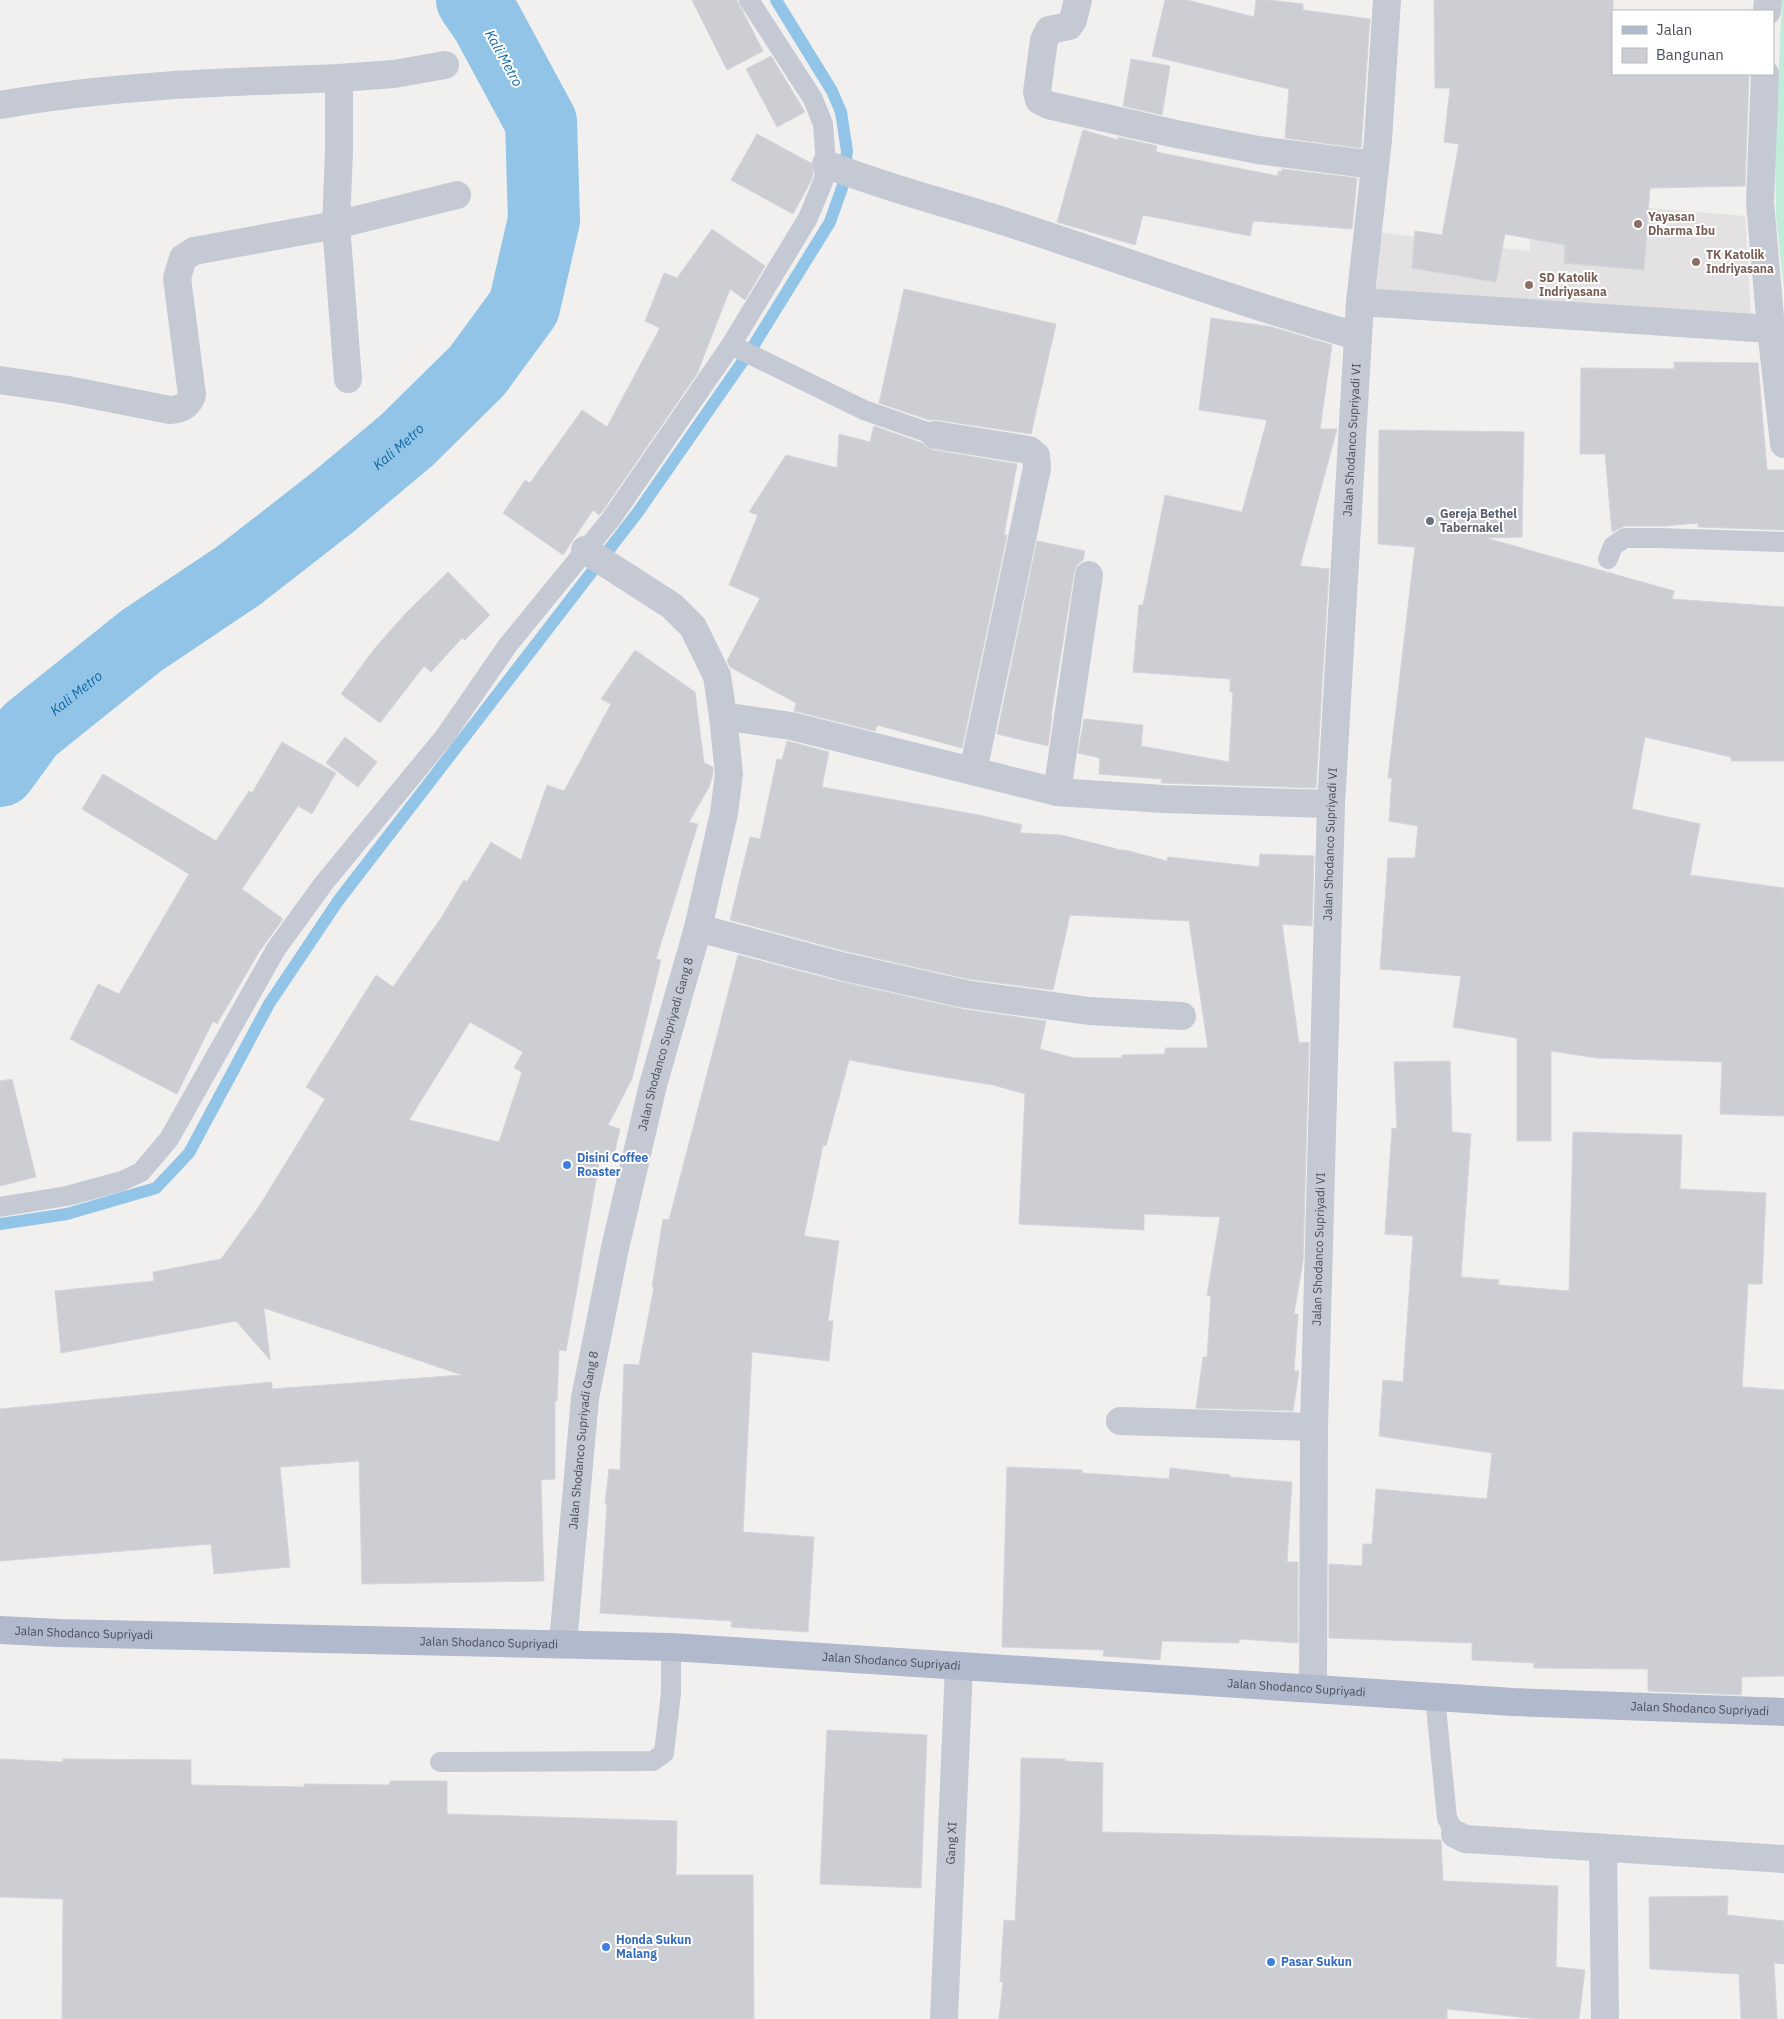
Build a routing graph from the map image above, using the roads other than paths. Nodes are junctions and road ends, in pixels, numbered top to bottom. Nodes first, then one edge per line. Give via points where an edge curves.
1 (749, 0) edge
2 (1078, 0) edge
3 (1387, 0) edge
4 (445, 65) dead end
5 (1765, 75) edge
6 (340, 78) junction
7 (0, 105) edge
8 (1375, 165) junction
9 (831, 166) junction
10 (457, 195) dead end
11 (336, 225) junction
12 (1360, 302) junction
13 (1771, 329) junction
14 (1358, 336) junction
15 (734, 347) junction
16 (348, 379) dead end
17 (0, 380) edge
18 (935, 435) joint
19 (1784, 444) edge
20 (1784, 542) edge
21 (589, 553) junction
22 (1608, 559) dead end
23 (1089, 574) dead end
24 (723, 716) junction
25 (973, 771) junction
26 (1057, 792) junction
27 (1332, 804) junction
28 (698, 928) junction
29 (1182, 1016) dead end
30 (0, 1207) edge
31 (1120, 1421) dead end
32 (1314, 1427) junction
33 (0, 1630) edge
34 (564, 1643) junction
35 (671, 1647) junction
36 (959, 1666) junction
37 (1313, 1689) junction
38 (1435, 1697) junction
39 (1784, 1712) edge
40 (440, 1762) dead end
41 (1455, 1834) joint
42 (1603, 1849) junction
43 (1784, 1859) edge
44 (944, 2019) edge
45 (1605, 2019) edge

1 - 9 lane via 813,99 823,124
2 - 8 street via 1074,20 1069,26 1049,30 1044,40 1037,92 1039,100 1048,105 1258,150
3 - 8 street, Jalan Shodanco Supriyadi VI
4 - 6 street via 394,74
5 - 13 street via 1760,202
6 - 7 street via 154,86
6 - 11 street
8 - 12 street, Jalan Shodanco Supriyadi VI
9 - 14 street
9 - 15 lane via 808,218
10 - 11 street
11 - 16 street
11 - 17 street via 194,251 183,258 178,278 192,395 184,407 170,410
12 - 13 street
12 - 14 street, Jalan Shodanco Supriyadi VI
13 - 19 street
14 - 27 street, Jalan Shodanco Supriyadi VI
15 - 18 lane via 864,410
15 - 21 lane
18 - 25 street via 1029,450 1036,456 1037,468
20 - 22 lane via 1625,538 1612,546
21 - 24 street, Jalan Shodanco Supriyadi Gang 8 via 672,606 693,627 717,676
21 - 30 lane via 508,645 445,736 324,883 276,949 169,1139 141,1172 122,1181 67,1196
23 - 26 street
24 - 25 street via 791,726
24 - 28 street, Jalan Shodanco Supriyadi Gang 8 via 729,774 724,813
25 - 26 street
26 - 27 street
27 - 32 street, Jalan Shodanco Supriyadi VI
28 - 29 street via 841,966 965,994 1089,1011
28 - 34 street, Jalan Shodanco Supriyadi Gang 8 via 653,1084 585,1398
31 - 32 street
32 - 37 street, Jalan Shodanco Supriyadi VI
33 - 34 main road, Jalan Shodanco Supriyadi
34 - 35 main road, Jalan Shodanco Supriyadi
35 - 36 main road, Jalan Shodanco Supriyadi
35 - 40 lane via 671,1693 664,1753 653,1761
36 - 37 main road, Jalan Shodanco Supriyadi
36 - 44 street, Gang XI
37 - 38 main road, Jalan Shodanco Supriyadi
38 - 39 main road, Jalan Shodanco Supriyadi
38 - 41 lane via 1447,1818
41 - 42 street via 1466,1839
42 - 43 street
42 - 45 street

